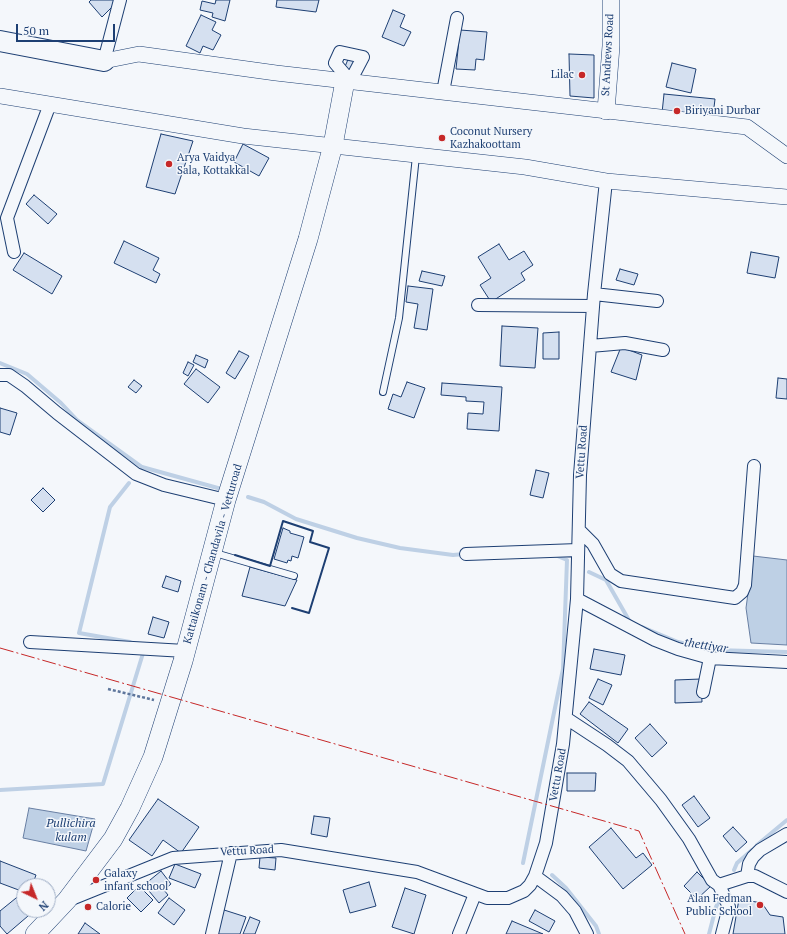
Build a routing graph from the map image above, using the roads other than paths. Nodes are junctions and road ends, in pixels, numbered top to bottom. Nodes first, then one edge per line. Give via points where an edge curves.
1 (120, 0) edge
2 (611, 0) edge
3 (457, 18) dead end
4 (0, 41) edge
5 (104, 61) junction
6 (345, 78) junction
7 (443, 92) junction
8 (0, 96) edge
9 (50, 104) junction
10 (606, 111) junction
11 (333, 145) junction
12 (416, 156) junction
13 (787, 156) edge
14 (606, 181) junction
15 (787, 197) edge
16 (14, 252) dead end
17 (594, 300) junction
18 (657, 301) dead end
19 (478, 305) dead end
20 (590, 346) junction
21 (663, 350) dead end
22 (0, 375) edge
23 (382, 392) dead end
24 (754, 466) dead end
25 (226, 500) junction
26 (579, 530) junction
27 (578, 550) junction
28 (211, 552) junction
29 (466, 554) dead end
30 (294, 576) dead end
31 (577, 599) junction
32 (30, 642) dead end
33 (185, 651) junction
34 (710, 658) junction
35 (787, 662) edge
36 (703, 692) dead end
37 (566, 718) junction
38 (787, 834) edge
39 (231, 853) junction
40 (535, 876) junction
41 (747, 876) junction
42 (720, 885) junction
43 (787, 892) edge
44 (475, 894) junction
45 (67, 900) junction
46 (35, 934) edge
47 (212, 934) edge
48 (459, 934) edge
49 (587, 934) edge
50 (722, 934) edge

1 - 5 street
2 - 10 main road, St Andrews Road via 611,46
3 - 7 street
4 - 5 highway
5 - 6 street via 139,54
6 - 7 street
6 - 11 main road, Kattaikonam - Chandavila - Vetturoad
7 - 10 street
8 - 9 street
9 - 11 street via 243,136
9 - 16 street via 7,218
10 - 13 street via 747,127
11 - 12 street
11 - 25 main road, Kattaikonam - Chandavila - Vetturoad via 308,239
12 - 14 street via 525,167
12 - 23 lane via 398,318
14 - 15 street
14 - 17 street, Vettu Road
17 - 18 street
17 - 19 street
17 - 20 street, Vettu Road
20 - 21 street via 625,343
20 - 26 street, Vettu Road via 580,476
22 - 25 street via 9,375 25,386 136,474 164,485
24 - 26 street via 744,585 742,592 734,598 621,581 610,574 593,544
25 - 28 main road, Kattaikonam - Chandavila - Vetturoad
26 - 27 street, Vettu Road
27 - 29 street
27 - 31 street, Vettu Road
28 - 30 lane
28 - 33 main road, Kattaikonam - Chandavila - Vetturoad
31 - 34 street via 655,640
31 - 37 street, Vettu Road
32 - 33 street
33 - 45 main road, Kattaikonam - Chandavila - Vetturoad via 153,757 130,808 98,862
34 - 35 street
34 - 36 street
37 - 40 street, Vettu Road via 546,843
37 - 42 street via 628,761 689,839 712,880
38 - 41 street via 753,857
39 - 44 street, Vettu Road via 281,850 418,872
39 - 45 street, Vettu Road via 173,858
39 - 47 street
40 - 44 street, Vettu Road via 524,891 508,898 498,899
40 - 49 street via 562,896 575,911
41 - 42 street
41 - 43 street via 755,876
42 - 50 street via 729,907
44 - 48 street
45 - 46 main road, Kattaikonam - Chandavila - Vetturoad

